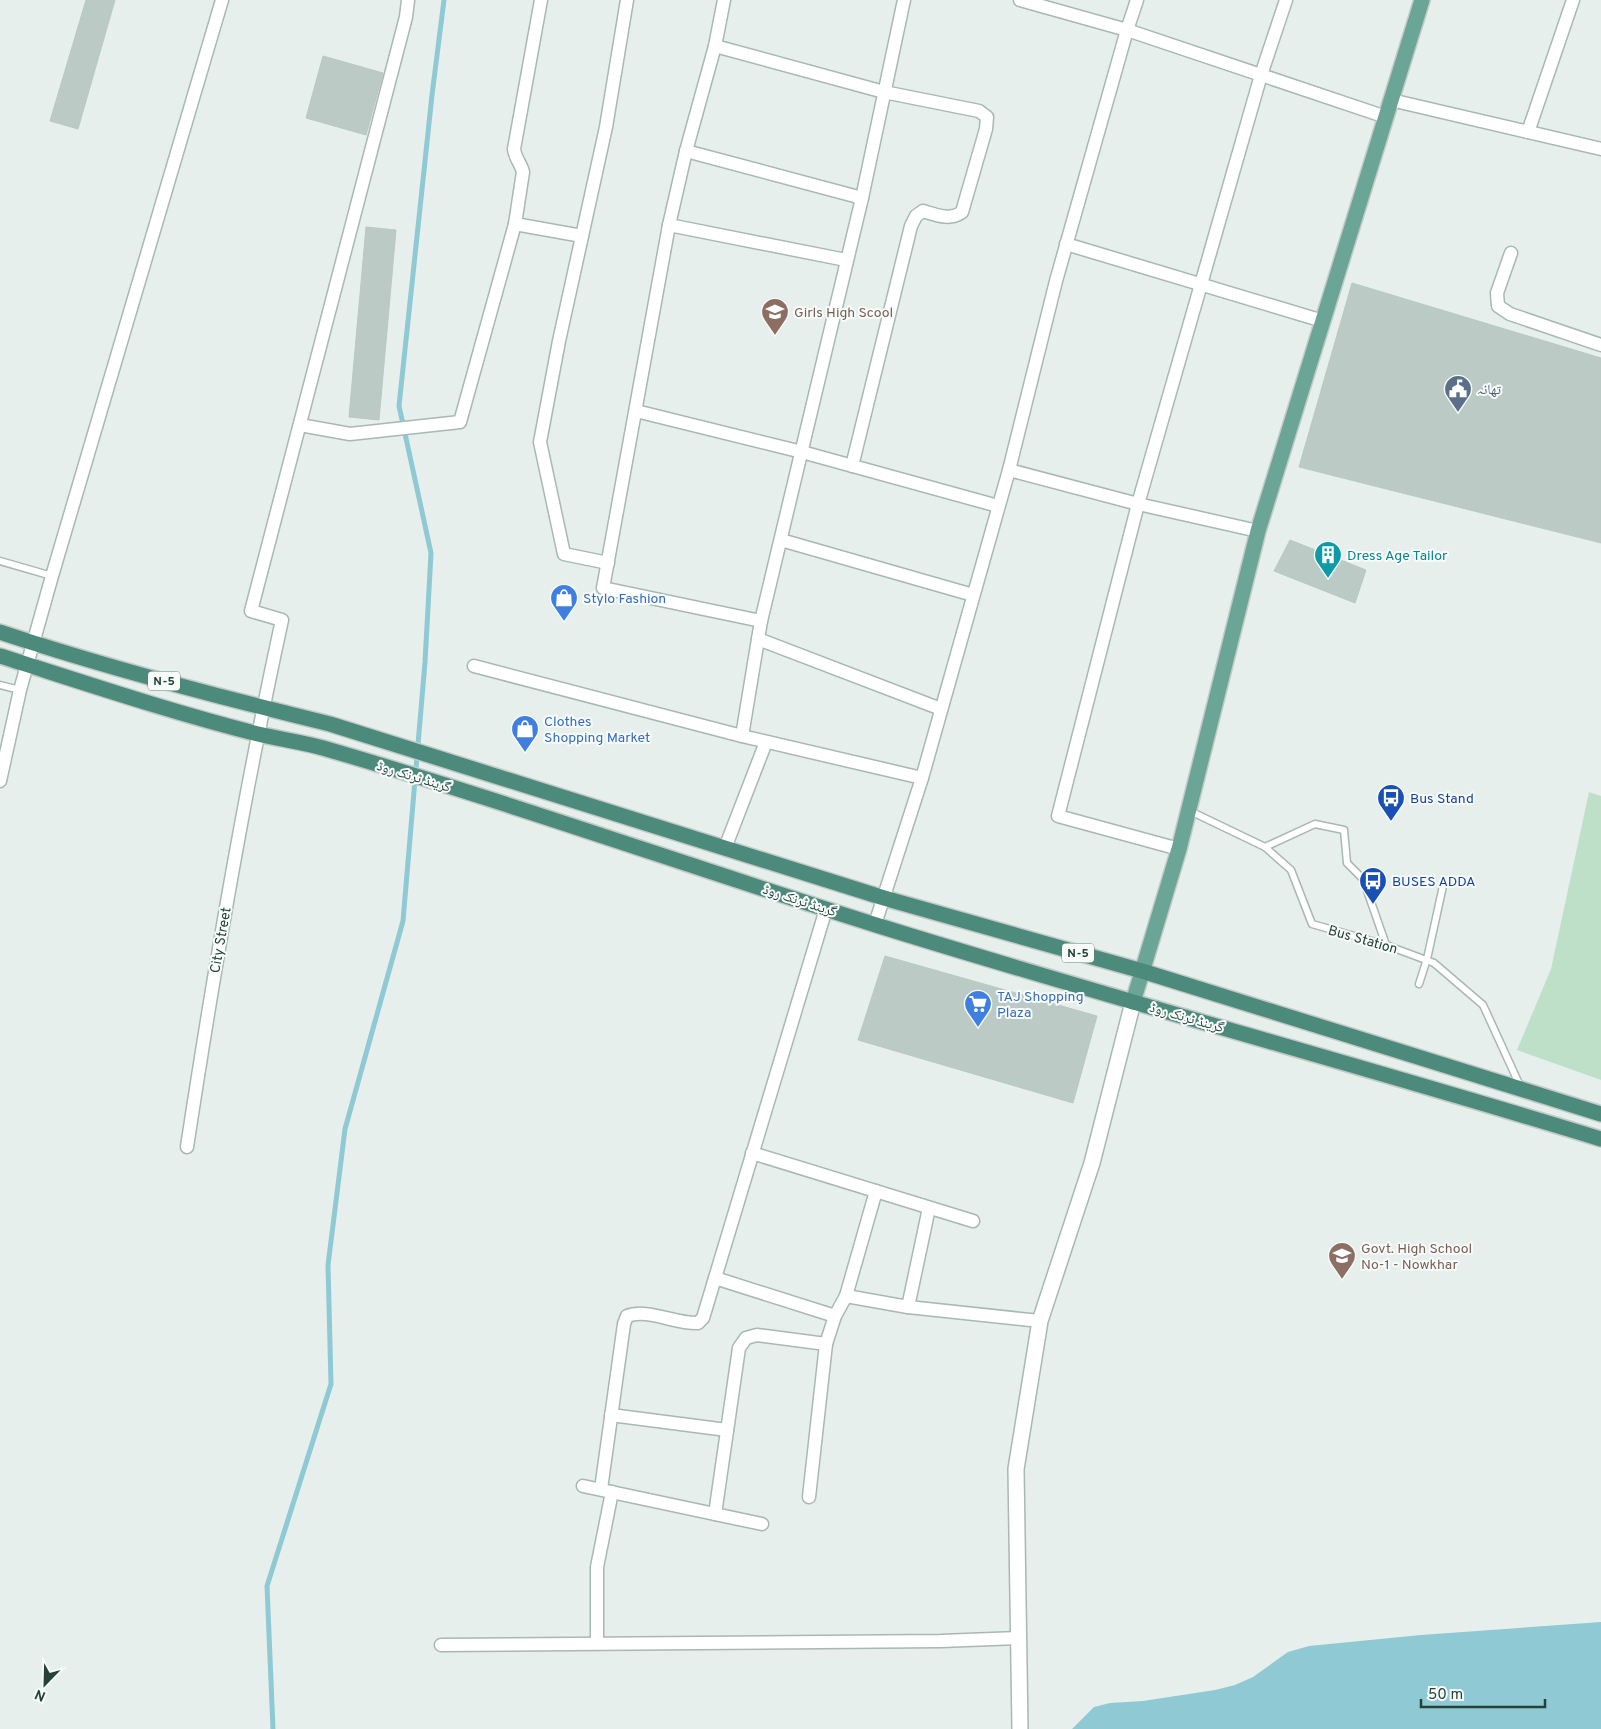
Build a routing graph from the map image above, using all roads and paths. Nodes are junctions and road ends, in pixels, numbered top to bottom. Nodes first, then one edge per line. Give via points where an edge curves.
1 (222, 0) edge
2 (408, 0) edge
3 (541, 0) edge
4 (627, 0) edge
5 (724, 0) edge
6 (904, 0) edge
7 (1020, 0) edge
8 (1137, 0) edge
9 (1286, 0) edge
10 (1422, 0) edge
11 (1573, 0) edge
12 (1127, 30) junction
13 (715, 46) junction
14 (1261, 75) junction
15 (884, 92) junction
16 (1391, 100) junction
17 (1386, 117) junction
18 (1528, 132) junction
19 (1601, 149) edge
20 (686, 152) junction
21 (862, 198) junction
22 (515, 224) junction
23 (669, 226) junction
24 (582, 236) junction
25 (1066, 244) junction
26 (1511, 253) dead end
27 (846, 260) junction
28 (1201, 284) junction
29 (1323, 321) junction
30 (1601, 345) edge
31 (636, 411) junction
32 (300, 425) junction
33 (802, 452) junction
34 (852, 466) junction
35 (1009, 470) junction
36 (1138, 504) junction
37 (998, 506) junction
38 (1258, 531) junction
39 (781, 540) junction
40 (0, 561) edge
41 (608, 562) junction
42 (52, 576) junction
43 (973, 595) junction
44 (760, 621) junction
45 (0, 632) edge
46 (758, 639) junction
47 (34, 643) junction
48 (0, 656) edge
49 (28, 665) junction
50 (474, 666) dead end
51 (0, 685) edge
52 (20, 690) junction
53 (263, 708) junction
54 (941, 709) junction
55 (257, 734) junction
56 (742, 736) junction
57 (766, 742) junction
58 (922, 778) junction
59 (0, 781) edge
60 (1187, 810) junction
61 (1265, 847) junction
62 (725, 848) junction
63 (1179, 849) junction
64 (1443, 886) dead end
65 (884, 898) junction
66 (826, 908) junction
67 (875, 924) junction
68 (1386, 945) junction
69 (1427, 959) junction
70 (1142, 971) junction
71 (1419, 984) dead end
72 (1133, 1002) junction
73 (1521, 1089) junction
74 (1601, 1114) edge
75 (1601, 1139) edge
76 (187, 1146) dead end
77 (752, 1153) junction
78 (876, 1191) junction
79 (929, 1208) junction
80 (973, 1221) dead end
81 (715, 1278) junction
82 (846, 1296) junction
83 (908, 1307) junction
84 (835, 1316) junction
85 (1040, 1321) junction
86 (826, 1344) junction
87 (611, 1415) junction
88 (727, 1430) junction
89 (583, 1486) dead end
90 (606, 1491) junction
91 (809, 1497) dead end
92 (715, 1514) junction
93 (762, 1524) dead end
94 (1018, 1638) junction
95 (597, 1643) junction
96 (441, 1645) dead end
97 (1020, 1729) edge

1 - 42 street
2 - 32 street
3 - 22 street via 514,150 523,172
4 - 24 street via 606,127
5 - 13 street
6 - 15 street
7 - 12 street
8 - 12 street
9 - 14 street
10 - 16 main road
11 - 18 street
12 - 14 street
12 - 25 street
13 - 15 street
13 - 20 street
14 - 17 street
14 - 28 street
15 - 21 street
15 - 34 street via 979,111 987,117 986,130 962,212 948,217 923,211 911,226
16 - 17 main road
16 - 18 street
17 - 29 main road
18 - 19 street
20 - 21 street
20 - 23 street
21 - 27 street
22 - 24 street
22 - 32 street via 460,422 350,434
23 - 27 street
23 - 31 street
24 - 41 street via 540,442 564,554
25 - 28 street
25 - 35 street
26 - 30 street via 1497,293 1498,306 1510,314
27 - 33 street
28 - 29 street
28 - 36 street
29 - 38 main road
31 - 33 street
31 - 41 street
32 - 53 street, City Street via 251,611 282,620
33 - 34 street
33 - 39 street
34 - 37 street
35 - 36 street
35 - 37 street
36 - 38 street
36 - 63 street via 1058,816
37 - 43 street
38 - 60 main road
39 - 43 street
39 - 44 street
40 - 42 lane
41 - 44 street via 603,588
42 - 47 street
43 - 54 street
44 - 46 street
45 - 47 highway, گرینڈ ٹرنک روڈ / N-5
46 - 54 street
46 - 56 street
47 - 49 street
47 - 53 highway, گرینڈ ٹرنک روڈ / N-5
48 - 49 highway, گرینڈ ٹرنک روڈ / N-5
49 - 52 street
49 - 55 highway, گرینڈ ٹرنک روڈ / N-5
50 - 56 street
51 - 52 lane
52 - 59 street
53 - 55 street, City Street
53 - 62 highway, گرینڈ ٹرنک روڈ / N-5 via 330,724
54 - 58 street
55 - 66 highway, گرینڈ ٹرنک روڈ / N-5 via 319,747
55 - 76 street, City Street via 210,993
56 - 57 street
57 - 58 street
57 - 62 street
58 - 65 street
60 - 61 lane, Bus Station
60 - 63 main road
61 - 68 lane, Bus Station via 1291,870 1312,924
61 - 68 lane via 1315,824 1344,830 1347,863 1363,880
62 - 65 highway, گرینڈ ٹرنک روڈ / N-5
63 - 70 main road
64 - 69 lane
65 - 67 street
65 - 70 highway, گرینڈ ٹرنک روڈ / N-5
66 - 67 highway, گرینڈ ٹرنک روڈ / N-5
66 - 77 street
67 - 72 highway, گرینڈ ٹرنک روڈ / N-5
68 - 69 lane, Bus Station
69 - 71 lane
69 - 73 lane, Bus Station via 1483,1005
70 - 72 main road
70 - 73 highway, گرینڈ ٹرنک روڈ / N-5
72 - 75 highway, گرینڈ ٹرنک روڈ / N-5
72 - 85 street via 1092,1163
73 - 74 highway, گرینڈ ٹرنک روڈ / N-5
77 - 78 street
77 - 81 street
78 - 79 street
78 - 82 street
79 - 80 street
79 - 83 street
81 - 84 street
81 - 87 street via 703,1318 698,1323 636,1313 627,1316
82 - 83 street
82 - 84 street
83 - 85 street
84 - 86 street
85 - 94 street via 1016,1469
86 - 88 street via 757,1335 746,1338 740,1348
86 - 91 street
87 - 88 street
87 - 90 street
88 - 92 street
89 - 90 street
90 - 92 street
90 - 95 street via 597,1567
92 - 93 street
94 - 95 street
94 - 97 street
95 - 96 street

